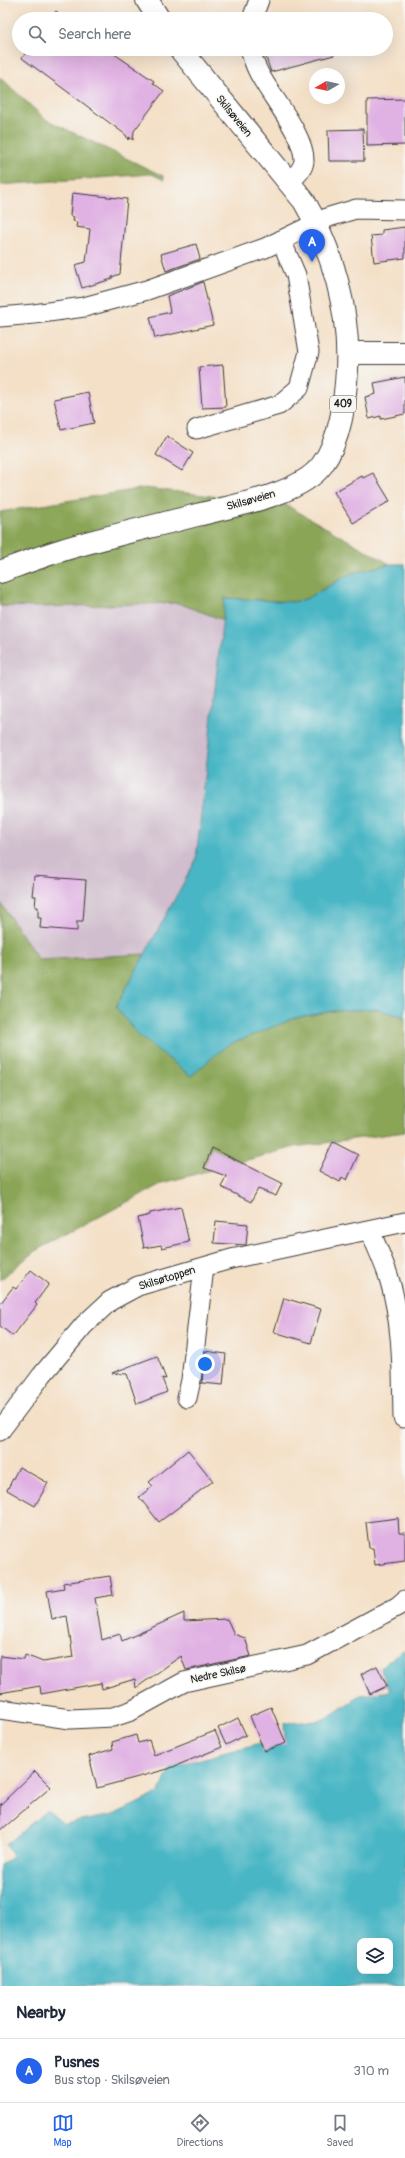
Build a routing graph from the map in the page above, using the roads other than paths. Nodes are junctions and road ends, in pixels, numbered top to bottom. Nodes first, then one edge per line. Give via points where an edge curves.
1 (147, 0) edge
2 (259, 0) edge
3 (155, 12) edge
4 (255, 12) edge
5 (186, 56) edge
6 (252, 56) edge
7 (288, 184) junction
8 (405, 210) edge
9 (316, 222) junction
10 (281, 240) junction
11 (0, 317) edge
12 (348, 353) junction
13 (405, 353) edge
14 (197, 429) dead end
15 (0, 572) edge
16 (405, 1222) edge
17 (370, 1230) junction
18 (204, 1267) junction
19 (187, 1398) dead end
20 (403, 1418) dead end
21 (0, 1431) edge
22 (405, 1600) edge
23 (0, 1709) edge

1 - 3 main road
2 - 4 street
5 - 7 main road, Skilsøveien / 409
6 - 7 street via 256,69 292,127 302,150 304,162 301,171
7 - 9 main road, Skilsøveien / 409 via 304,201
8 - 9 street via 356,209
9 - 10 street
9 - 12 main road, Skilsøveien / 409 via 334,270 347,327
10 - 11 street via 147,290 84,307
10 - 14 street via 296,275 309,352 299,388 279,405
12 - 13 main road
12 - 15 main road, Skilsøveien / 409 via 337,436 322,465 304,481 268,497 59,551
16 - 17 street, Skilsøtoppen
17 - 18 street, Skilsøtoppen
17 - 20 street via 389,1278 399,1324 402,1345
18 - 19 street via 192,1380
18 - 21 street, Skilsøtoppen via 138,1286 110,1301 84,1325 42,1374
22 - 23 street, Nedre Skilsø via 307,1655 184,1682 131,1711 113,1717 70,1719

